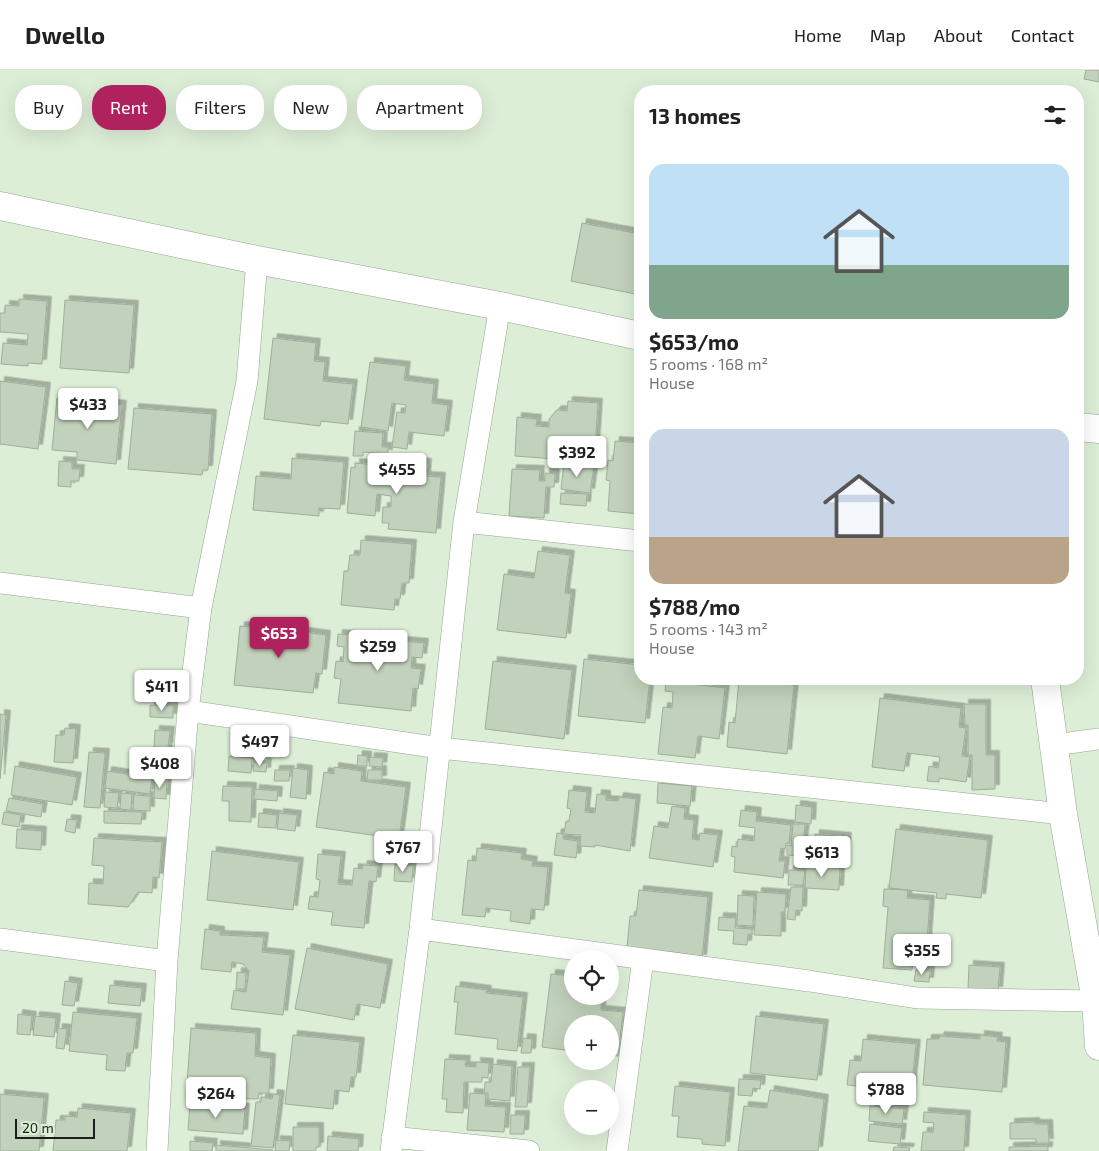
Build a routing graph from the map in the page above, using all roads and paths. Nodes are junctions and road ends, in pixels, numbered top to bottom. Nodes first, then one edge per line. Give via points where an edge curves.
1 (0, 206) edge
2 (257, 260) junction
3 (500, 306) junction
4 (634, 335) edge
5 (1084, 428) edge
6 (1099, 429) edge
7 (464, 522) junction
8 (634, 540) edge
9 (0, 583) edge
10 (201, 608) junction
11 (1046, 685) edge
12 (188, 711) junction
13 (1099, 739) edge
14 (1054, 745) junction
15 (440, 748) junction
16 (1063, 814) junction
17 (420, 929) junction
18 (0, 939) edge
19 (1093, 939) edge
20 (643, 959) junction
21 (167, 961) junction
22 (1096, 1001) junction
23 (1099, 1046) edge
24 (391, 1144) edge
25 (157, 1151) edge
26 (529, 1151) edge
27 (617, 1151) edge

1 - 2 street
2 - 3 street
2 - 10 street via 247,382
3 - 4 street
3 - 7 street
5 - 6 street
7 - 8 street
7 - 15 street
9 - 10 street
10 - 12 street
11 - 14 street
12 - 15 street
12 - 21 street
13 - 14 street
14 - 16 street
15 - 16 street
15 - 17 street
16 - 19 street
17 - 20 street
17 - 24 street
18 - 21 street
19 - 22 street
20 - 22 street via 917,998
20 - 27 street
21 - 25 street
22 - 23 street
24 - 26 street

